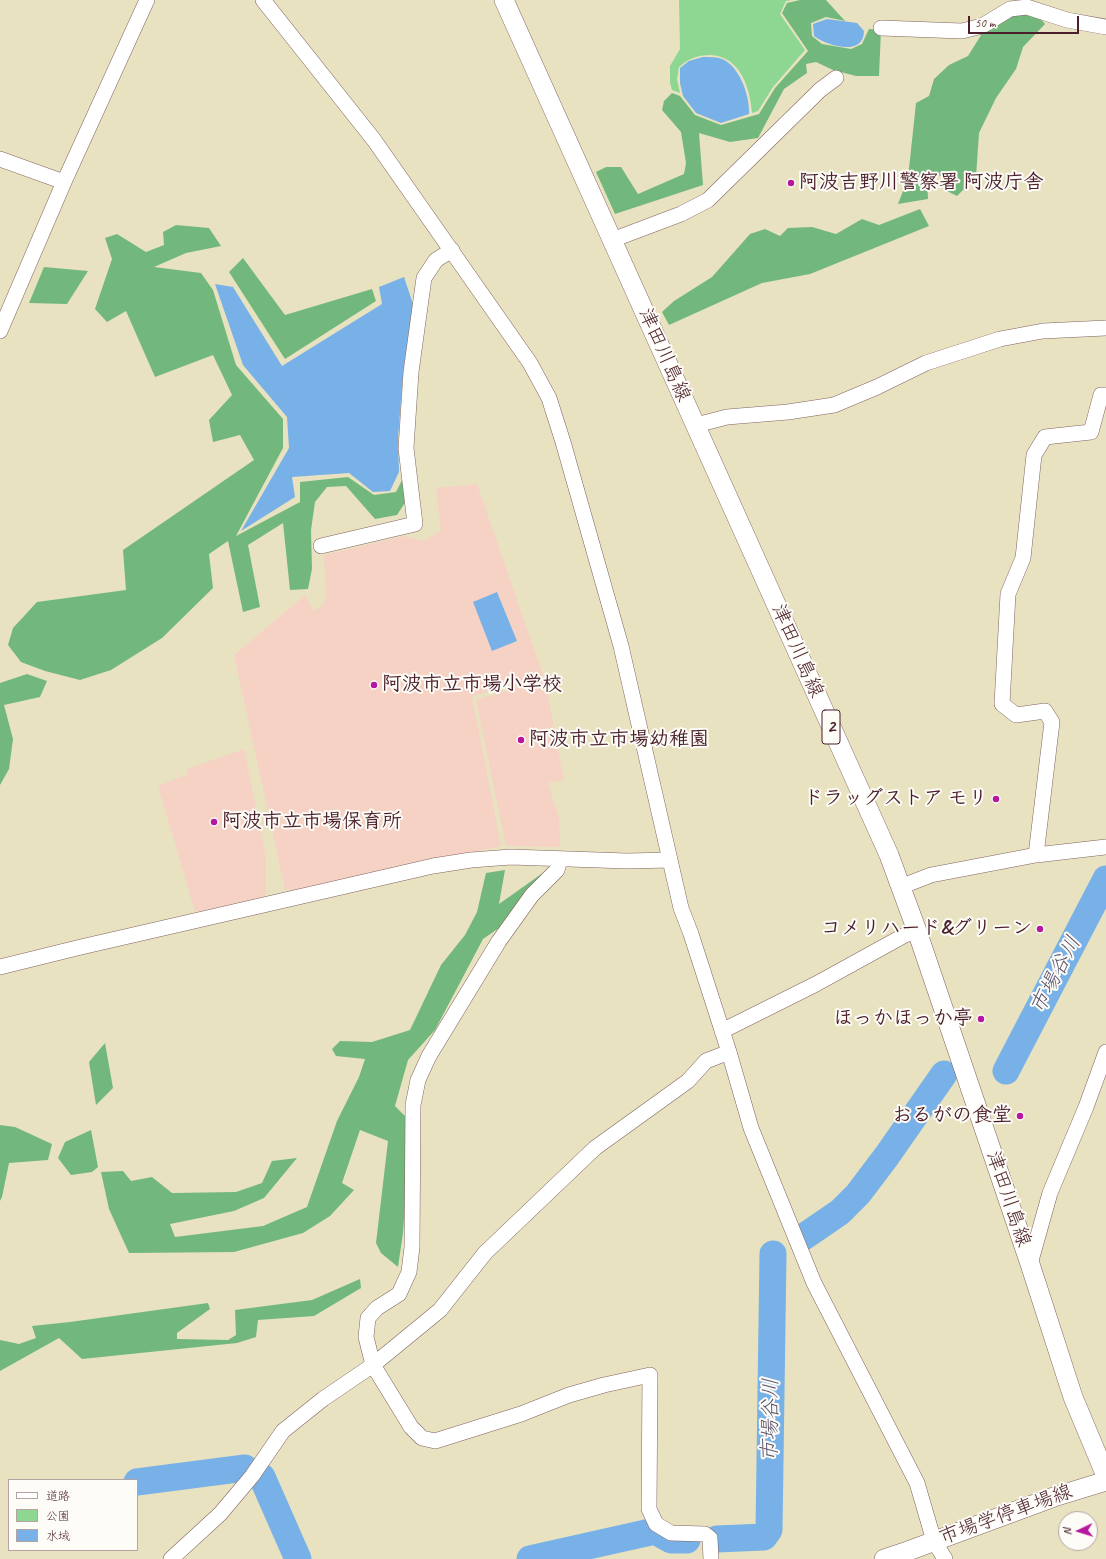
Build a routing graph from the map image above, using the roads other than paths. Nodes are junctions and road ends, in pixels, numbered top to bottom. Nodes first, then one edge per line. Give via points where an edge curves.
1 (147, 0) edge
2 (263, 0) edge
3 (504, 0) edge
4 (1106, 27) edge
5 (882, 28) dead end
6 (836, 78) dead end
7 (0, 159) edge
8 (64, 182) junction
9 (612, 240) junction
10 (452, 250) junction
11 (1106, 328) edge
12 (0, 331) edge
13 (1106, 395) edge
14 (696, 425) junction
15 (320, 546) dead end
16 (1106, 847) edge
17 (1036, 855) junction
18 (560, 859) junction
19 (670, 860) junction
20 (900, 887) junction
21 (917, 931) junction
22 (0, 967) edge
23 (722, 1031) junction
24 (729, 1052) junction
25 (1106, 1052) edge
26 (1030, 1264) junction
27 (373, 1365) junction
28 (1106, 1476) edge
29 (1106, 1481) edge
30 (934, 1541) junction
31 (172, 1559) edge
32 (711, 1559) edge
33 (884, 1559) edge
34 (945, 1559) edge

1 - 8 street
2 - 10 street via 374,140
3 - 9 main road, 津田川島線 / 2
4 - 5 street via 1067,20 1026,7 1010,9 982,26 962,31
6 - 9 street via 820,90 708,200 681,214
7 - 8 street
8 - 12 street
9 - 14 main road, 津田川島線 / 2
10 - 15 street via 436,260 424,278 410,372 406,448 415,524
10 - 19 street via 530,363 549,398 621,646
11 - 14 street via 1043,331 1000,339 926,363 834,405 727,418
13 - 17 street via 1101,395 1091,432 1044,437 1034,454 1023,558 1008,594 1002,704 1016,715 1045,711 1052,722
14 - 20 main road, 津田川島線 / 2 via 889,856
16 - 17 street
17 - 20 street via 931,875
18 - 19 street
18 - 22 street via 511,857 433,866
18 - 27 street via 557,870 532,895 499,941 429,1056 418,1080 413,1105 412,1247 409,1272 399,1294 377,1308 368,1318 366,1337
19 - 23 street via 681,908
20 - 21 main road, 津田川島線 / 2
21 - 23 street
21 - 26 main road, 津田川島線 / 2
23 - 24 street
24 - 27 street via 706,1061 688,1081 594,1148 485,1253 440,1310
24 - 30 street via 751,1128 814,1283 917,1483
25 - 26 street via 1050,1193
26 - 28 main road, 津田川島線 / 2 via 1073,1397
27 - 31 street via 323,1399 284,1431 252,1476 220,1514
27 - 32 street via 411,1426 422,1438 435,1441 521,1414 569,1395 650,1375 649,1509 656,1524 671,1533 705,1534 710,1538
29 - 30 main road, 市場学停車場線 via 1054,1497
30 - 33 main road, 市場学停車場線
30 - 34 street

